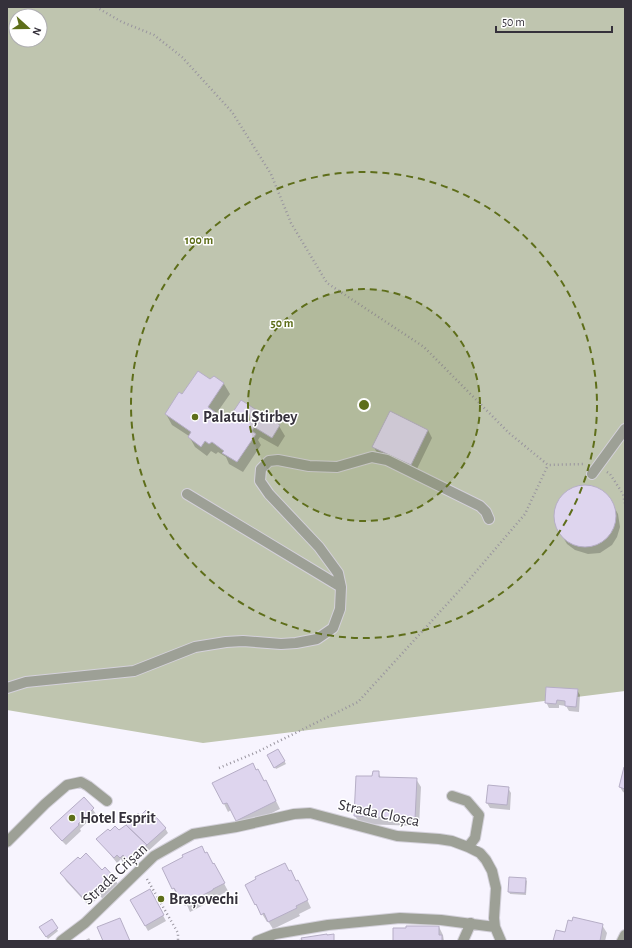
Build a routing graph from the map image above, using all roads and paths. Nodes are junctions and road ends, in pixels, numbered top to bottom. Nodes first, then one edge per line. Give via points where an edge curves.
1 (96, 7) edge
2 (625, 429) edge
3 (548, 465) junction
4 (594, 471) junction
5 (187, 494) dead end
6 (625, 504) edge
7 (489, 519) dead end
8 (341, 587) junction
9 (7, 688) edge
10 (219, 768) dead end
11 (452, 796) dead end
12 (107, 801) dead end
13 (193, 834) joint
14 (7, 842) edge
15 (468, 847) junction
16 (141, 868) junction
17 (471, 923) junction
18 (495, 927) junction
19 (625, 935) edge
20 (61, 941) edge
21 (178, 941) edge
22 (257, 941) edge
23 (463, 941) edge
24 (501, 941) edge
25 (622, 941) edge

1 - 3 path via 122,22 154,35 182,57 232,112 271,174 291,223 327,283 424,347 509,433
2 - 4 street
3 - 4 path via 585,464
3 - 10 path via 525,514 358,702
4 - 6 path via 610,474 623,494
5 - 8 street
7 - 8 street via 480,506 387,460 372,458 337,467 269,461 261,469 260,481 319,547 338,573
8 - 9 street via 340,609 333,628 317,638 296,643 243,641 195,647 134,671 26,682
11 - 15 street via 467,801 479,815 475,838
12 - 14 street via 81,782 68,785
13 - 15 street, Strada Cloșca via 310,813 397,836 439,839
13 - 16 street, Strada Crișan via 154,856
15 - 18 street, Strada Cloșca via 480,853 492,871 496,888
16 - 20 street, Strada Crișan via 85,923
16 - 21 path via 178,933
17 - 18 street
17 - 22 street via 428,919 384,919 275,934
17 - 23 street
18 - 24 street, Strada Cloșca
19 - 25 street

